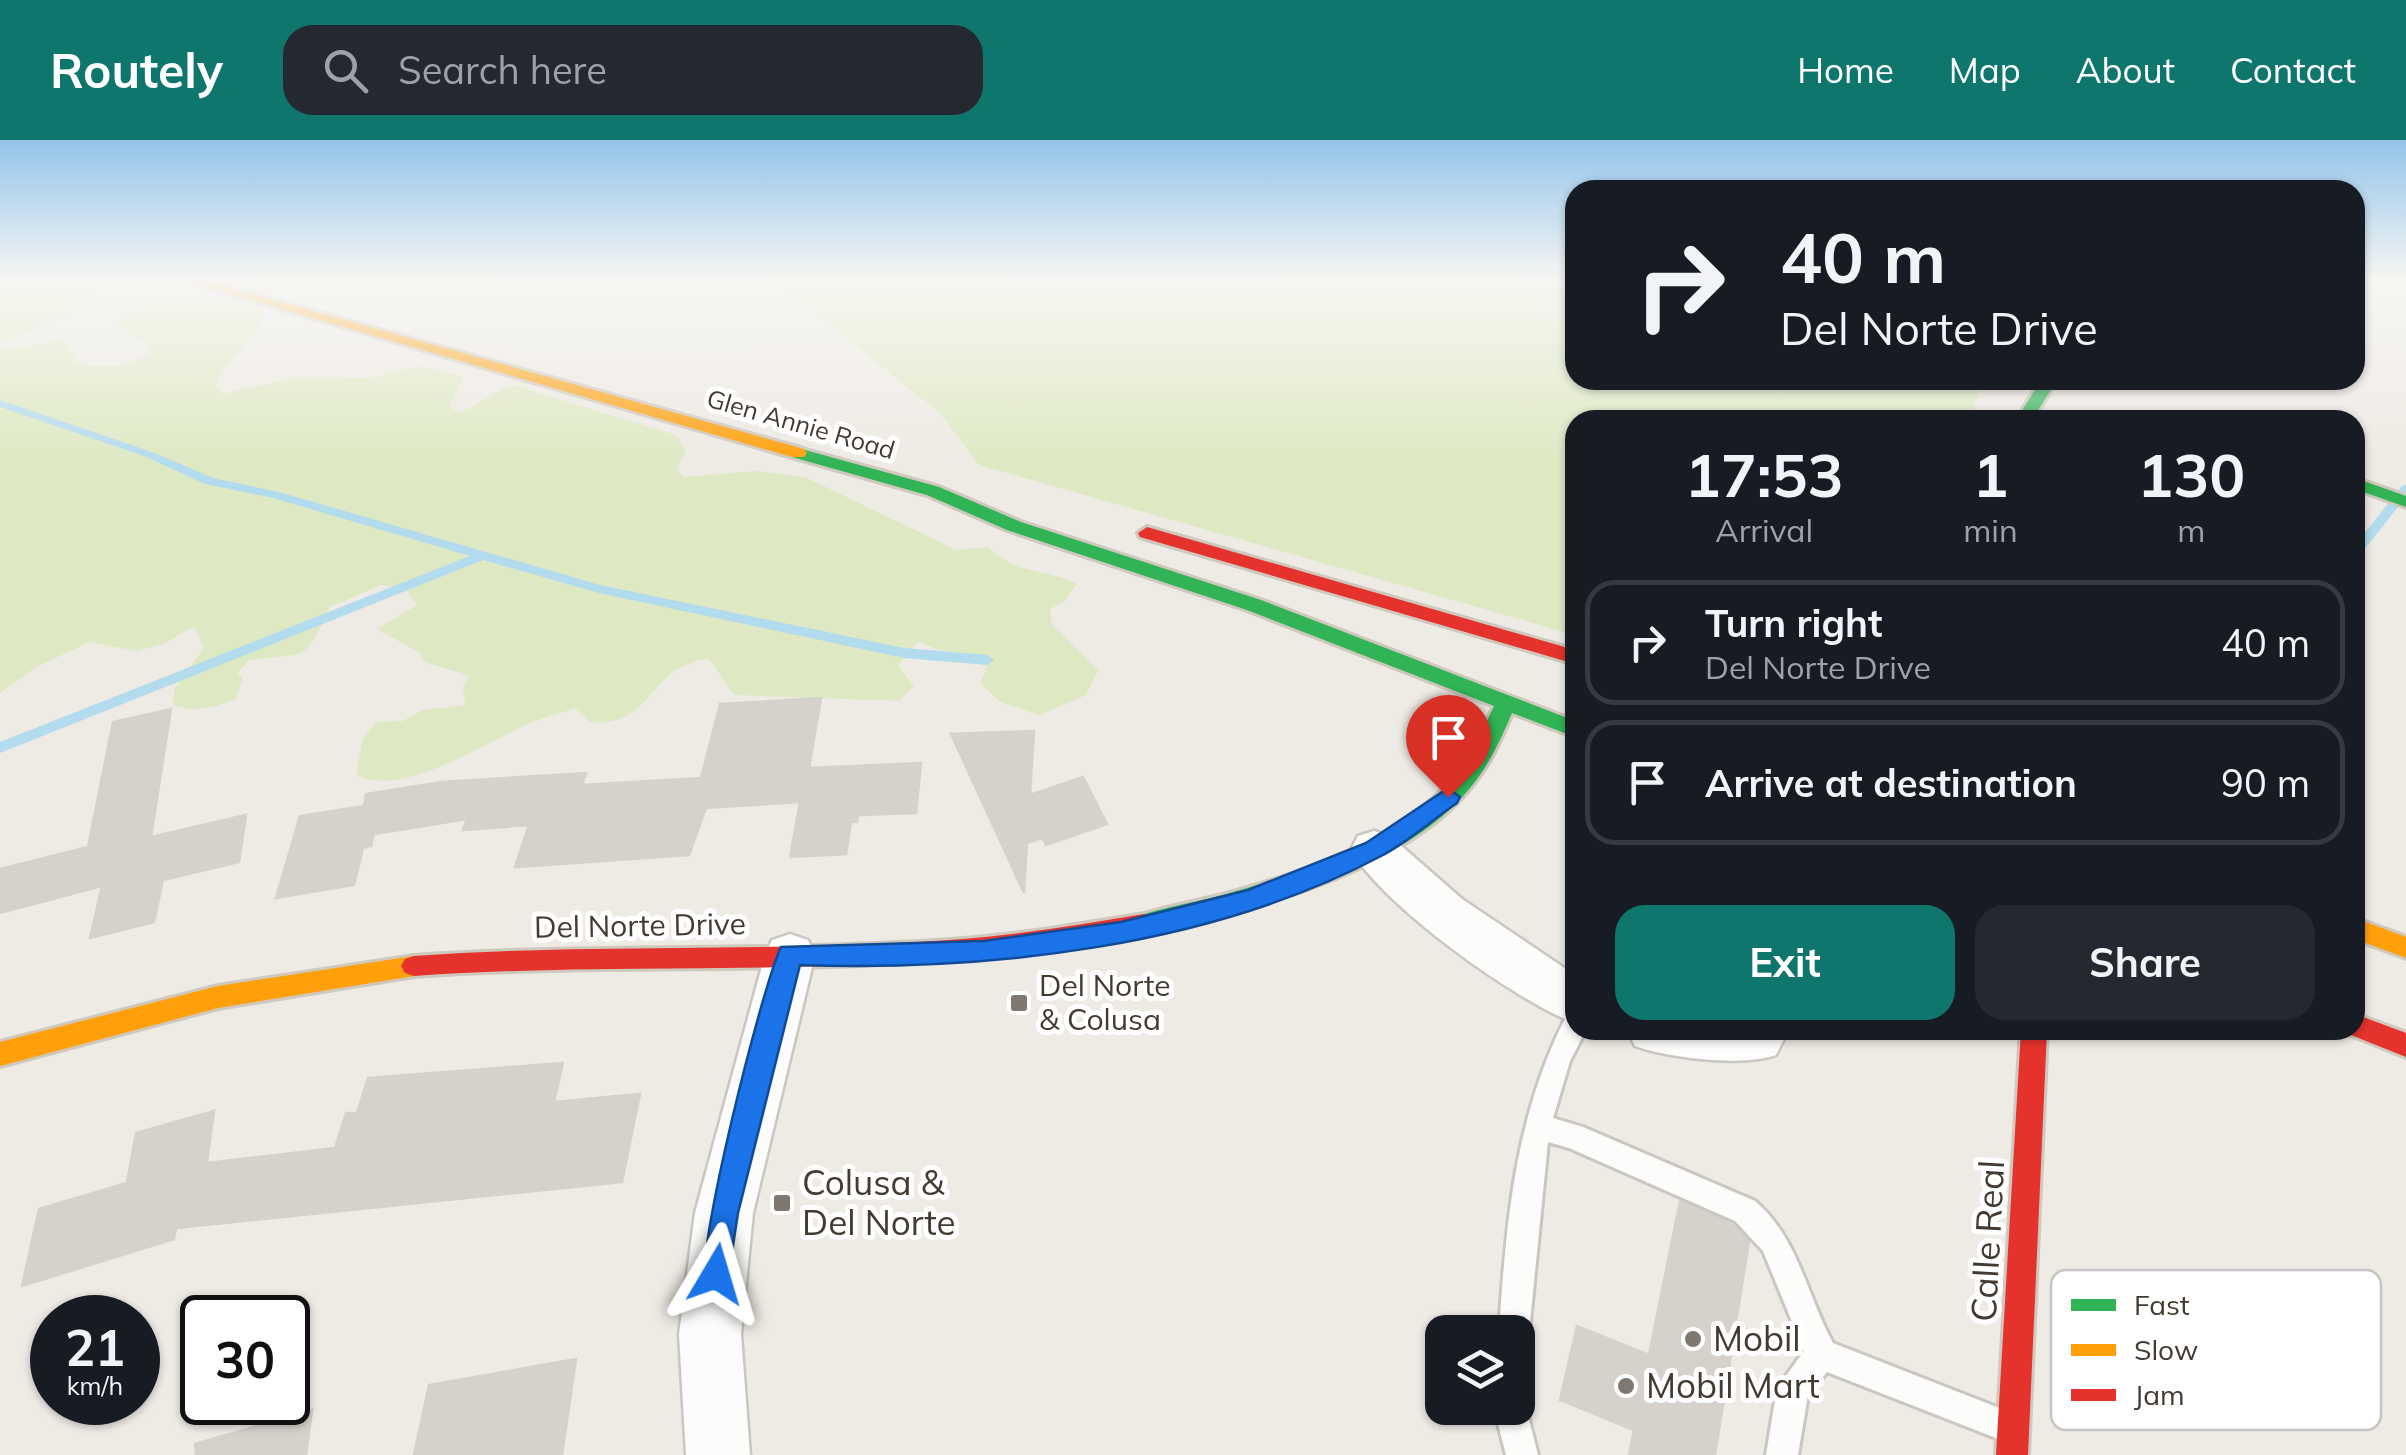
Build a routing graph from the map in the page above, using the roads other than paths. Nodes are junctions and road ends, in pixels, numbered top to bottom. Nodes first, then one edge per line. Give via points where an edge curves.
1 (409, 342) edge
2 (2365, 487) edge
3 (933, 491) junction
4 (2406, 502) edge
5 (1021, 503) dead end
6 (1130, 528) dead end
7 (1565, 654) edge
8 (1506, 704) junction
9 (1565, 725) edge
10 (1374, 849) junction
11 (2365, 932) edge
12 (2406, 948) edge
13 (790, 955) junction
14 (1565, 995) edge
15 (2365, 1029) edge
16 (1566, 1040) edge
17 (2033, 1040) edge
18 (2402, 1044) edge
19 (0, 1054) edge
20 (1537, 1126) junction
21 (1516, 1315) edge
22 (1822, 1354) junction
23 (1514, 1425) edge
24 (2013, 1442) edge
25 (718, 1455) edge
26 (1522, 1455) edge
27 (1782, 1455) edge

1 - 3 main road, Glen Annie Road
2 - 4 main road
3 - 5 main road, Glen Annie Road
3 - 8 main road, Glen Annie Road
6 - 7 main road
8 - 9 main road, Glen Annie Road
8 - 10 main road, Del Norte Drive via 1481,759 1448,797
10 - 13 main road, Del Norte Drive via 1252,899 1121,932 984,952
10 - 14 street via 1500,958
11 - 12 main road
13 - 19 main road, Del Norte Drive via 571,954 352,974 235,994
13 - 25 street via 724,1213 710,1334
15 - 18 main road
16 - 20 lane
17 - 24 main road, Calle Real
20 - 21 lane
20 - 22 lane via 1574,1136 1766,1226
22 - 24 lane
22 - 27 lane via 1794,1388
23 - 26 lane

